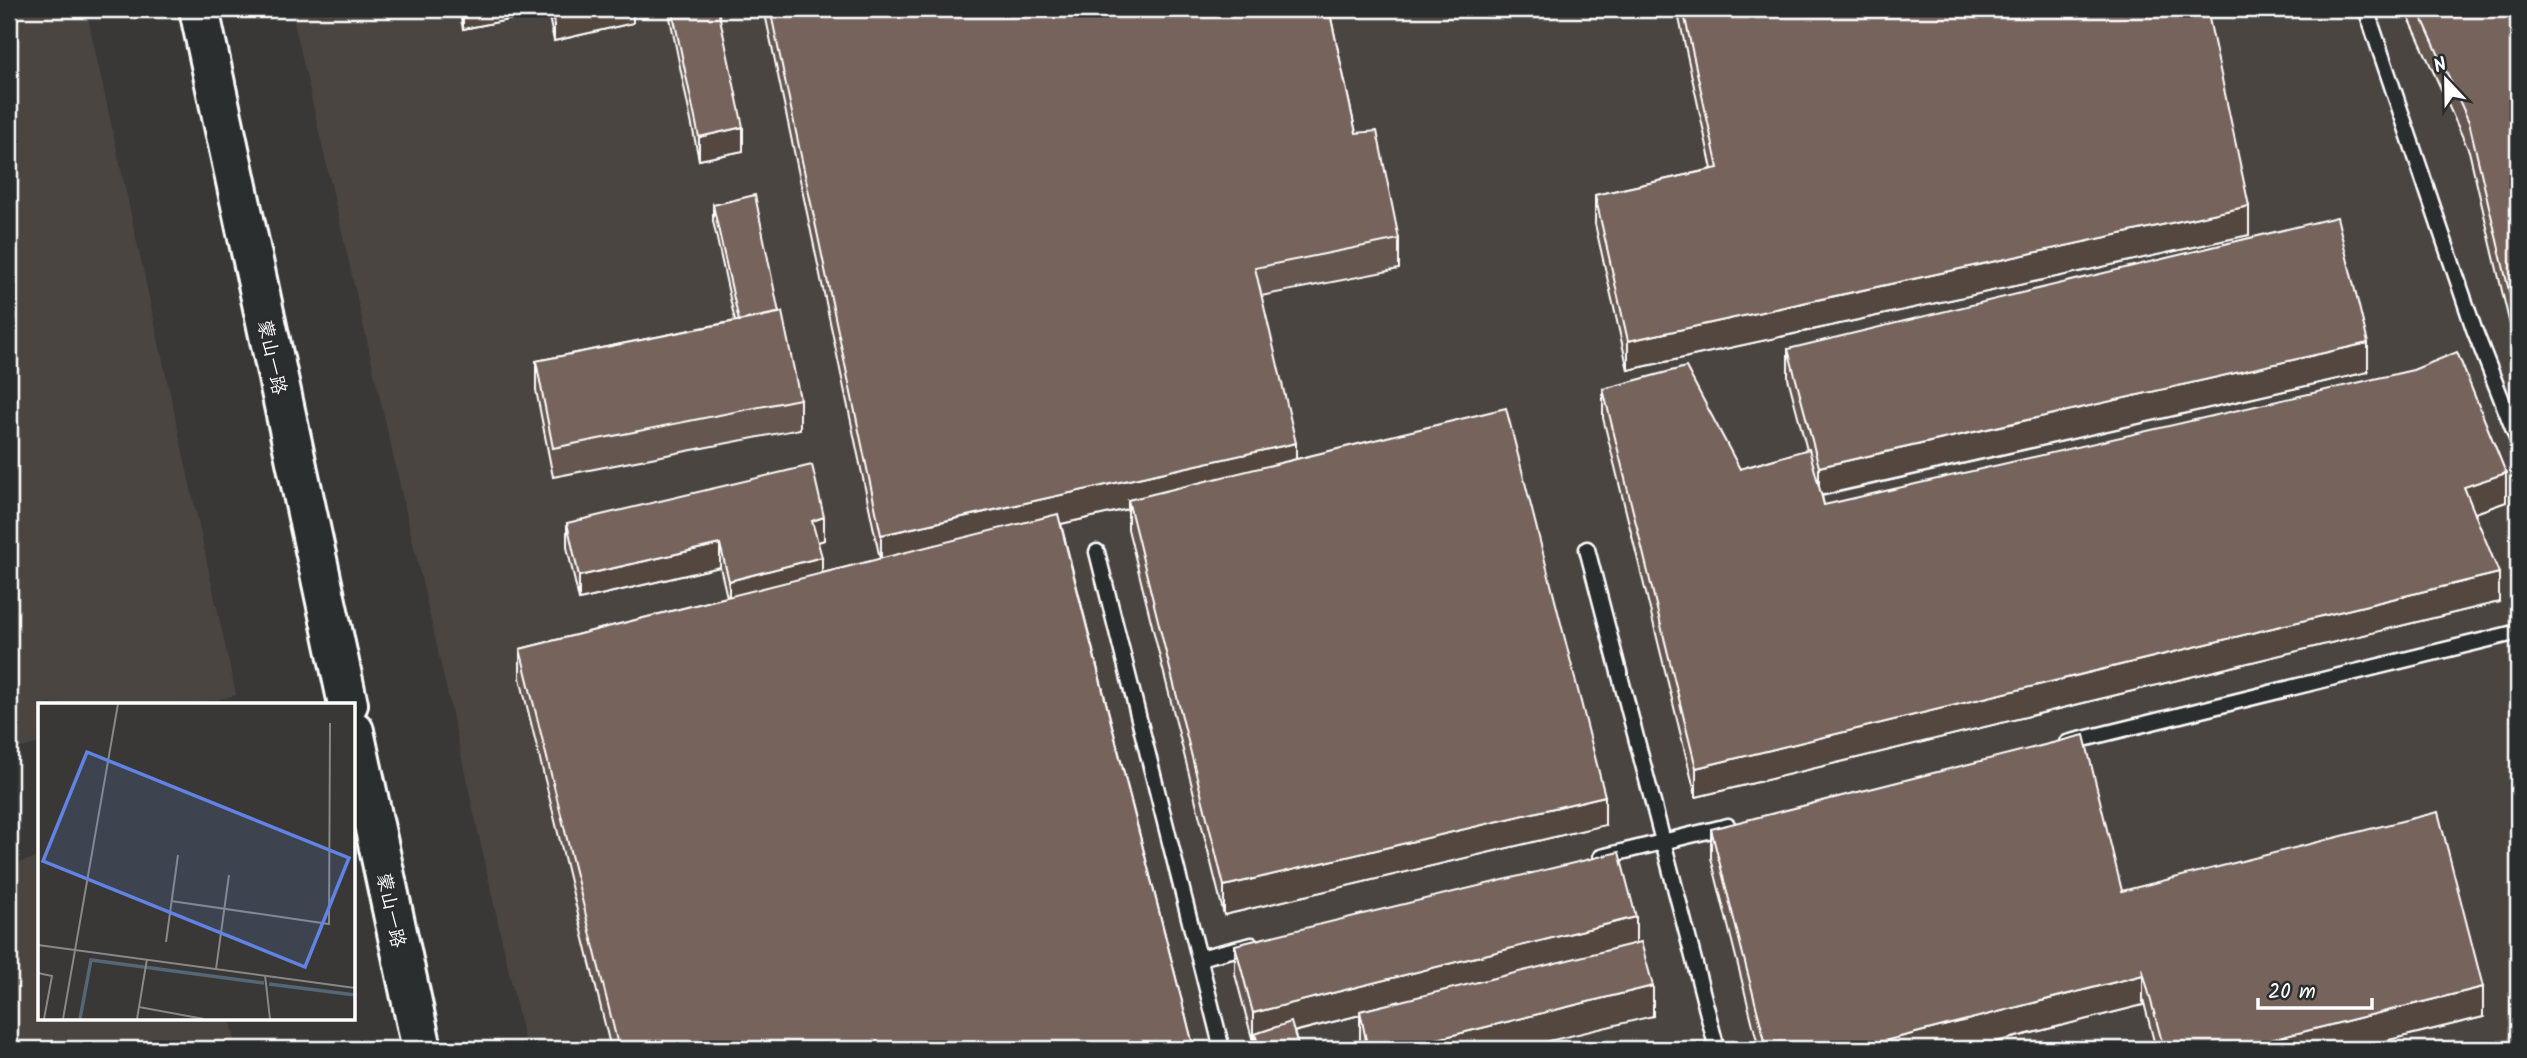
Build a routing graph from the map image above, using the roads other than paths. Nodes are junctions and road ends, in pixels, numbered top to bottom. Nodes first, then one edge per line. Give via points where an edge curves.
1 (199, 9) edge
2 (2366, 9) edge
3 (2518, 442) edge
4 (1587, 549) dead end
5 (1097, 552) dead end
6 (2518, 632) edge
7 (348, 703) edge
8 (355, 735) edge
9 (2057, 745) edge
10 (1745, 822) edge
11 (1663, 842) junction
12 (1584, 862) edge
13 (1266, 942) edge
14 (1199, 958) junction
15 (422, 1049) edge
16 (1222, 1049) edge
17 (1717, 1049) edge

1 - 7 main road, 蒙山一路
2 - 3 lane via 2474,329
4 - 11 lane
5 - 14 lane
6 - 9 lane
8 - 15 main road, 蒙山一路
10 - 11 lane
11 - 12 lane
11 - 17 lane
13 - 14 lane
14 - 16 lane

